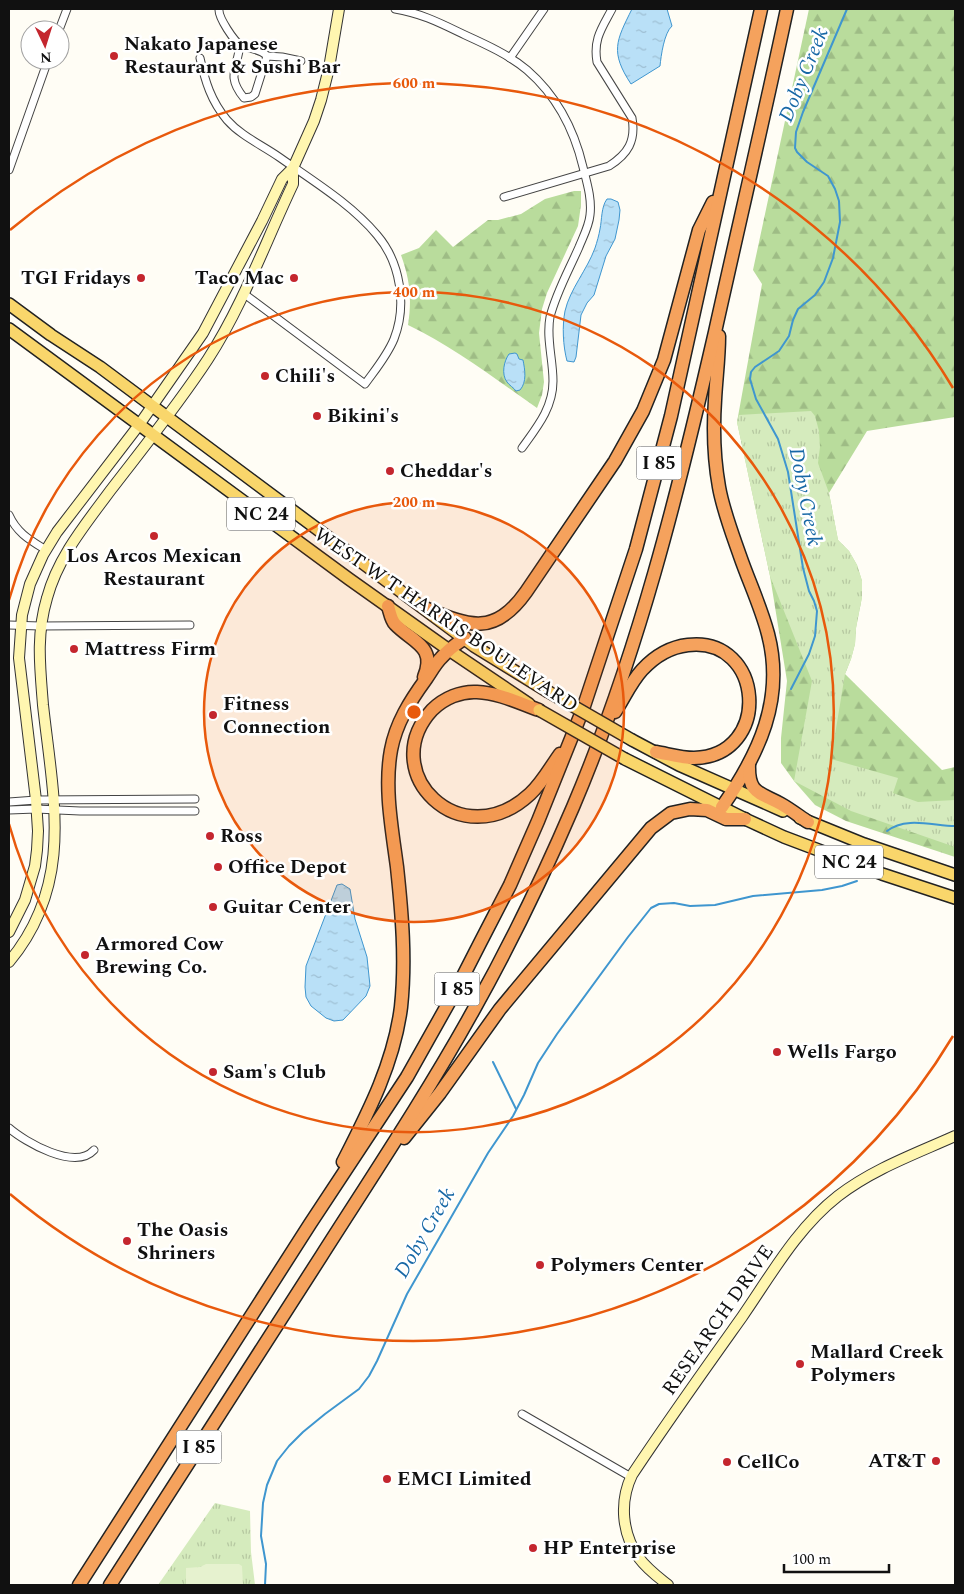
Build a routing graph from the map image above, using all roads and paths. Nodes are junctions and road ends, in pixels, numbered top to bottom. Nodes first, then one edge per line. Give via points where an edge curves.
1 (219, 9) edge
2 (339, 9) edge
3 (395, 9) edge
4 (544, 9) edge
5 (612, 9) edge
6 (761, 9) edge
7 (788, 9) edge
8 (404, 10) edge
9 (240, 45) junction
10 (267, 56) junction
11 (200, 58) dead end
12 (510, 58) junction
13 (301, 61) dead end
14 (44, 70) edge
15 (293, 168) junction
16 (9, 170) edge
17 (584, 174) junction
18 (723, 182) junction
19 (504, 197) dead end
20 (243, 293) junction
21 (9, 304) edge
22 (718, 319) junction
23 (9, 329) edge
24 (151, 406) junction
25 (166, 417) junction
26 (138, 425) junction
27 (153, 435) junction
28 (522, 448) dead end
29 (9, 515) edge
30 (46, 550) junction
31 (388, 606) junction
32 (425, 608) junction
33 (9, 624) edge
34 (21, 625) junction
35 (190, 625) dead end
36 (40, 626) junction
37 (464, 638) junction
38 (449, 650) junction
39 (419, 688) junction
40 (539, 710) junction
41 (603, 731) junction
42 (571, 738) junction
43 (656, 752) junction
44 (749, 762) junction
45 (734, 790) junction
46 (53, 799) junction
47 (195, 799) dead end
48 (9, 802) edge
49 (36, 804) junction
50 (722, 807) junction
51 (9, 810) edge
52 (54, 811) junction
53 (195, 811) dead end
54 (745, 819) junction
55 (808, 822) junction
56 (955, 875) edge
57 (955, 898) edge
58 (10, 930) edge
59 (9, 942) edge
60 (9, 962) edge
61 (9, 1128) edge
62 (955, 1136) edge
63 (94, 1150) dead end
64 (364, 1190) junction
65 (310, 1224) junction
66 (522, 1414) dead end
67 (631, 1477) junction
68 (79, 1585) edge
69 (110, 1585) edge
70 (668, 1585) edge

1 - 9 street via 219,14
2 - 15 street via 321,100
3 - 8 street
4 - 12 street
5 - 17 street via 596,38 597,62 632,118 634,128 632,139 621,158 609,166
6 - 18 highway, I 85
7 - 22 highway, I 85
8 - 12 street via 426,16
9 - 10 street
9 - 10 street via 234,84 244,98 255,94
10 - 13 street
11 - 15 street via 207,88 228,121
12 - 17 street via 527,70 562,111 573,132
14 - 16 street
15 - 20 street via 293,184
15 - 20 street via 368,225 384,244 396,272 401,303 396,332 366,384
15 - 24 street via 282,179 203,333
17 - 19 street
17 - 28 street via 590,197 590,216 552,307 549,325 551,397 540,423
18 - 32 highway via 699,230 664,360 643,411 615,461 518,604 508,613 483,624 454,621
18 - 42 highway, I 85 via 648,507 603,650
20 - 25 street via 218,342
21 - 24 main road, WEST W T HARRIS BOULEVARD / NC 24
22 - 41 highway, I 85 via 665,537
22 - 44 highway via 714,423 719,486 768,634 774,672 768,718
23 - 26 main road, WEST W T HARRIS BOULEVARD / NC 24
24 - 25 main road, WEST W T HARRIS BOULEVARD / NC 24
24 - 26 street
25 - 27 street
25 - 32 main road, WEST W T HARRIS BOULEVARD / NC 24
26 - 27 main road, WEST W T HARRIS BOULEVARD / NC 24
26 - 30 street
27 - 31 main road, WEST W T HARRIS BOULEVARD / NC 24
27 - 36 street via 68,549 52,581
29 - 30 street via 22,534
30 - 34 street via 30,584
31 - 38 main road, WEST W T HARRIS BOULEVARD / NC 24
31 - 39 highway via 394,623 417,641 427,654 428,668
32 - 37 main road, WEST W T HARRIS BOULEVARD / NC 24
33 - 34 street
34 - 36 street
34 - 49 street via 20,671
35 - 36 street
36 - 46 street via 40,668
37 - 38 highway
37 - 43 main road, WEST W T HARRIS BOULEVARD / NC 24, bridge via 547,691
38 - 39 highway
38 - 40 main road, WEST W T HARRIS BOULEVARD / NC 24
39 - 65 highway via 401,719 391,749 389,768 404,946 401,1008 396,1036 371,1105
40 - 42 highway via 487,693 464,693 443,701 424,721 416,740 415,765 425,790 438,804 456,814 478,817 498,813 518,803 540,783
40 - 50 main road, WEST W T HARRIS BOULEVARD / NC 24, bridge via 625,760
41 - 43 highway via 637,676 661,654 692,645 724,653 743,673 749,691 749,712 740,734 725,749 706,756 686,757
41 - 64 highway, I 85 via 551,857 504,954 474,1011
42 - 65 highway, I 85 via 510,885 457,988 407,1076
43 - 45 main road, WEST W T HARRIS BOULEVARD / NC 24
44 - 45 highway
44 - 55 highway via 748,779 758,793
45 - 50 highway
45 - 55 main road, WEST W T HARRIS BOULEVARD / NC 24
46 - 47 street
46 - 49 street
46 - 52 street
48 - 49 street
49 - 51 street
49 - 52 street
49 - 58 street via 35,866 25,900
50 - 54 main road, WEST W T HARRIS BOULEVARD / NC 24
52 - 53 street
52 - 60 street via 50,881 34,924
54 - 57 main road, WEST W T HARRIS BOULEVARD / NC 24 via 882,874
54 - 64 highway via 726,819 707,810 690,809 671,813 651,828 500,1009
55 - 56 main road, WEST W T HARRIS BOULEVARD / NC 24
58 - 59 street
61 - 63 street via 25,1140 58,1155 83,1156
62 - 67 street, RESEARCH DRIVE via 885,1167 856,1184 805,1228
64 - 69 highway, I 85
65 - 68 highway, I 85
66 - 67 street
67 - 70 street, RESEARCH DRIVE via 624,1508 629,1538 640,1559

